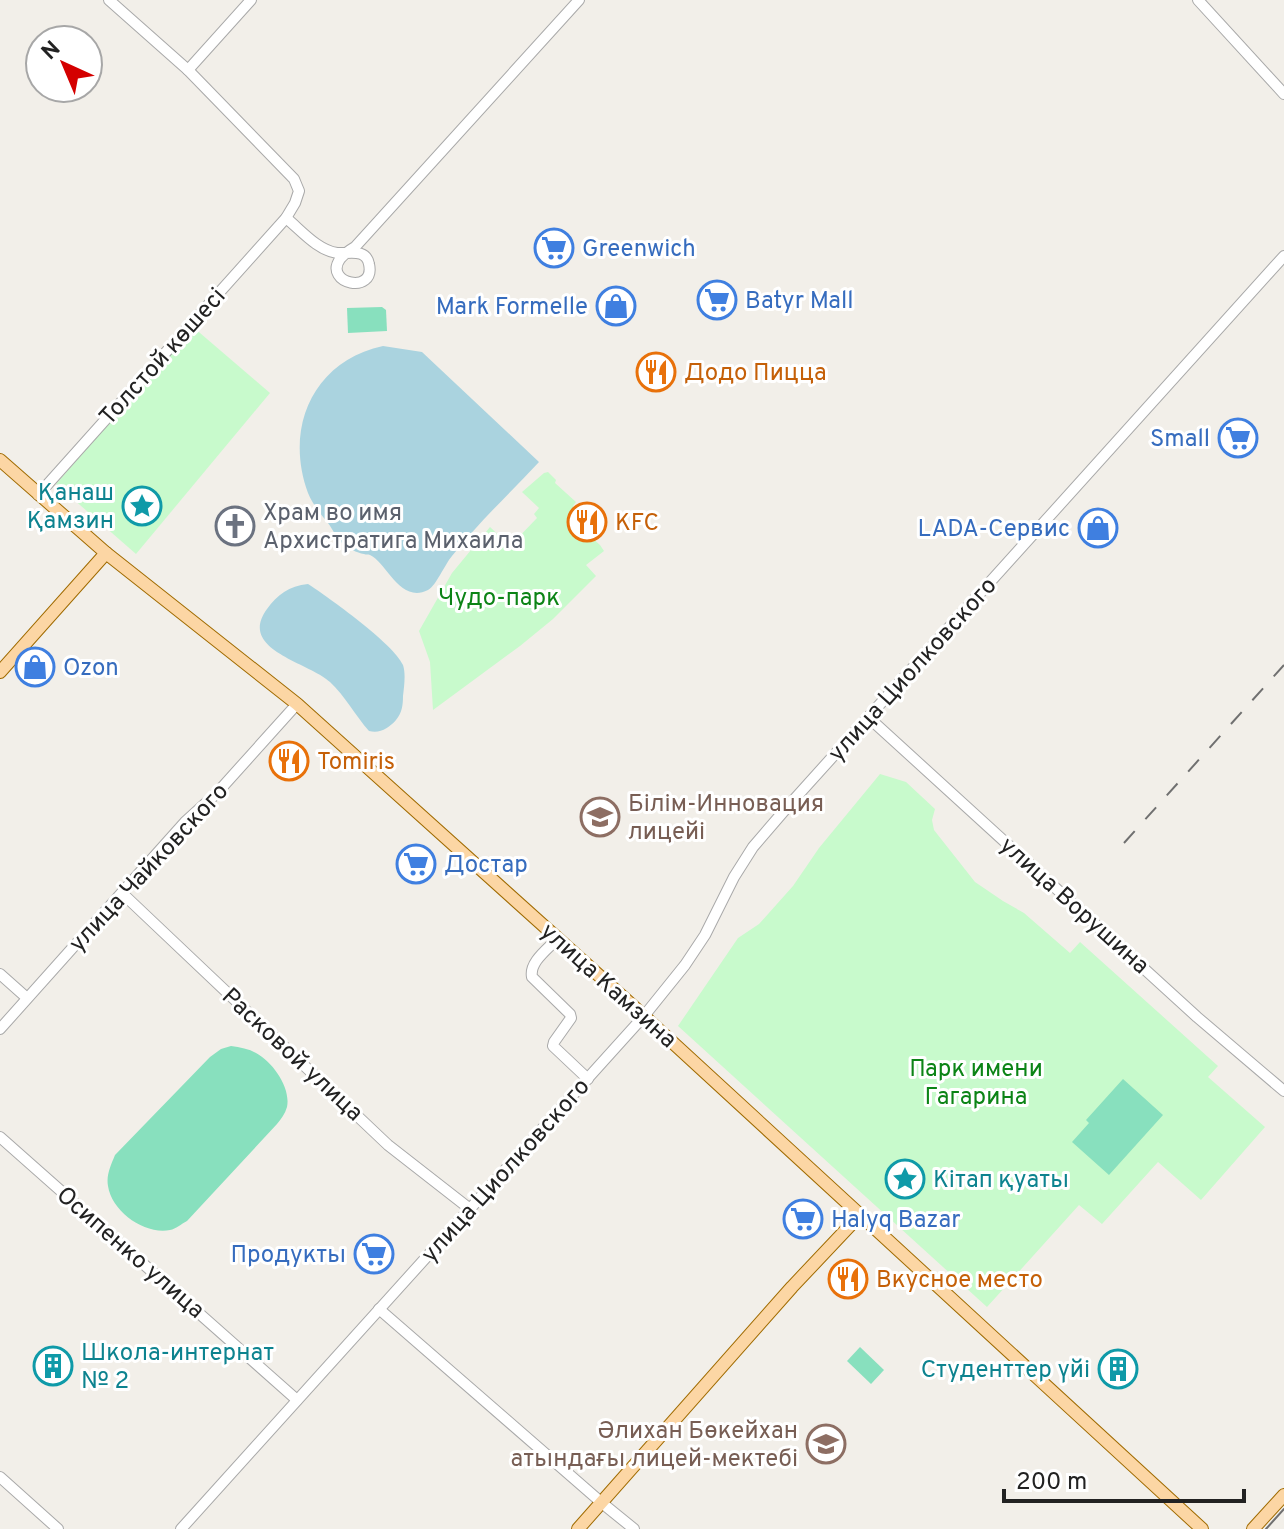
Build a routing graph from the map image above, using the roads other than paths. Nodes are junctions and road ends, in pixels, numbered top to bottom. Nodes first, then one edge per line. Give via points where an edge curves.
1 (109, 0) edge
2 (251, 0) edge
3 (579, 0) edge
4 (1198, 0) edge
5 (188, 70) junction
6 (1284, 94) edge
7 (286, 218) junction
8 (373, 227) junction
9 (324, 249) junction
10 (348, 253) junction
11 (1284, 256) edge
12 (367, 259) junction
13 (338, 271) junction
14 (0, 460) edge
15 (38, 495) junction
16 (106, 553) junction
17 (0, 672) edge
18 (297, 704) junction
19 (868, 717) junction
20 (122, 893) junction
21 (558, 938) junction
22 (0, 974) edge
23 (27, 998) junction
24 (644, 1016) junction
25 (0, 1029) edge
26 (588, 1079) junction
27 (1284, 1091) edge
28 (0, 1137) edge
29 (470, 1209) junction
30 (860, 1215) junction
31 (379, 1309) junction
32 (297, 1400) junction
33 (0, 1477) edge
34 (1284, 1495) edge
35 (602, 1503) junction
36 (58, 1529) edge
37 (181, 1529) edge
38 (578, 1529) edge
39 (634, 1529) edge
40 (1202, 1529) edge
41 (1253, 1529) edge

1 - 5 street
2 - 5 street
3 - 8 street
4 - 6 street
5 - 7 street via 294,179 299,191
7 - 9 street
7 - 15 street, Толстой көшесі
8 - 10 street
8 - 12 street
9 - 10 street
9 - 13 street
10 - 12 street
10 - 13 street via 339,260
11 - 19 street, улица Циолковского
12 - 13 street via 370,269 362,282 347,282
14 - 15 main road, улица Камзина
15 - 16 main road, улица Камзина
16 - 17 main road
16 - 18 main road, улица Камзина
18 - 20 street, улица Чайковского
18 - 21 main road, улица Камзина
19 - 24 street, улица Циолковского via 753,847 705,935
19 - 27 street, улица Ворушина
20 - 23 street, улица Чайковского
20 - 29 street, Расковой улица via 388,1145
21 - 24 main road, улица Камзина
21 - 26 street via 533,965 532,977 570,1014 553,1046
22 - 23 street
23 - 25 street, улица Чайковского
24 - 26 street, улица Циолковского
24 - 30 main road, улица Камзина
26 - 29 street, улица Циолковского
28 - 32 street, Осипенко улица
29 - 31 street, улица Циолковского
30 - 35 main road
30 - 40 main road, улица Камзина
31 - 32 street, улица Циолковского
31 - 35 street
32 - 37 street, улица Циолковского
33 - 36 street
34 - 41 main road
35 - 38 main road
35 - 39 street

